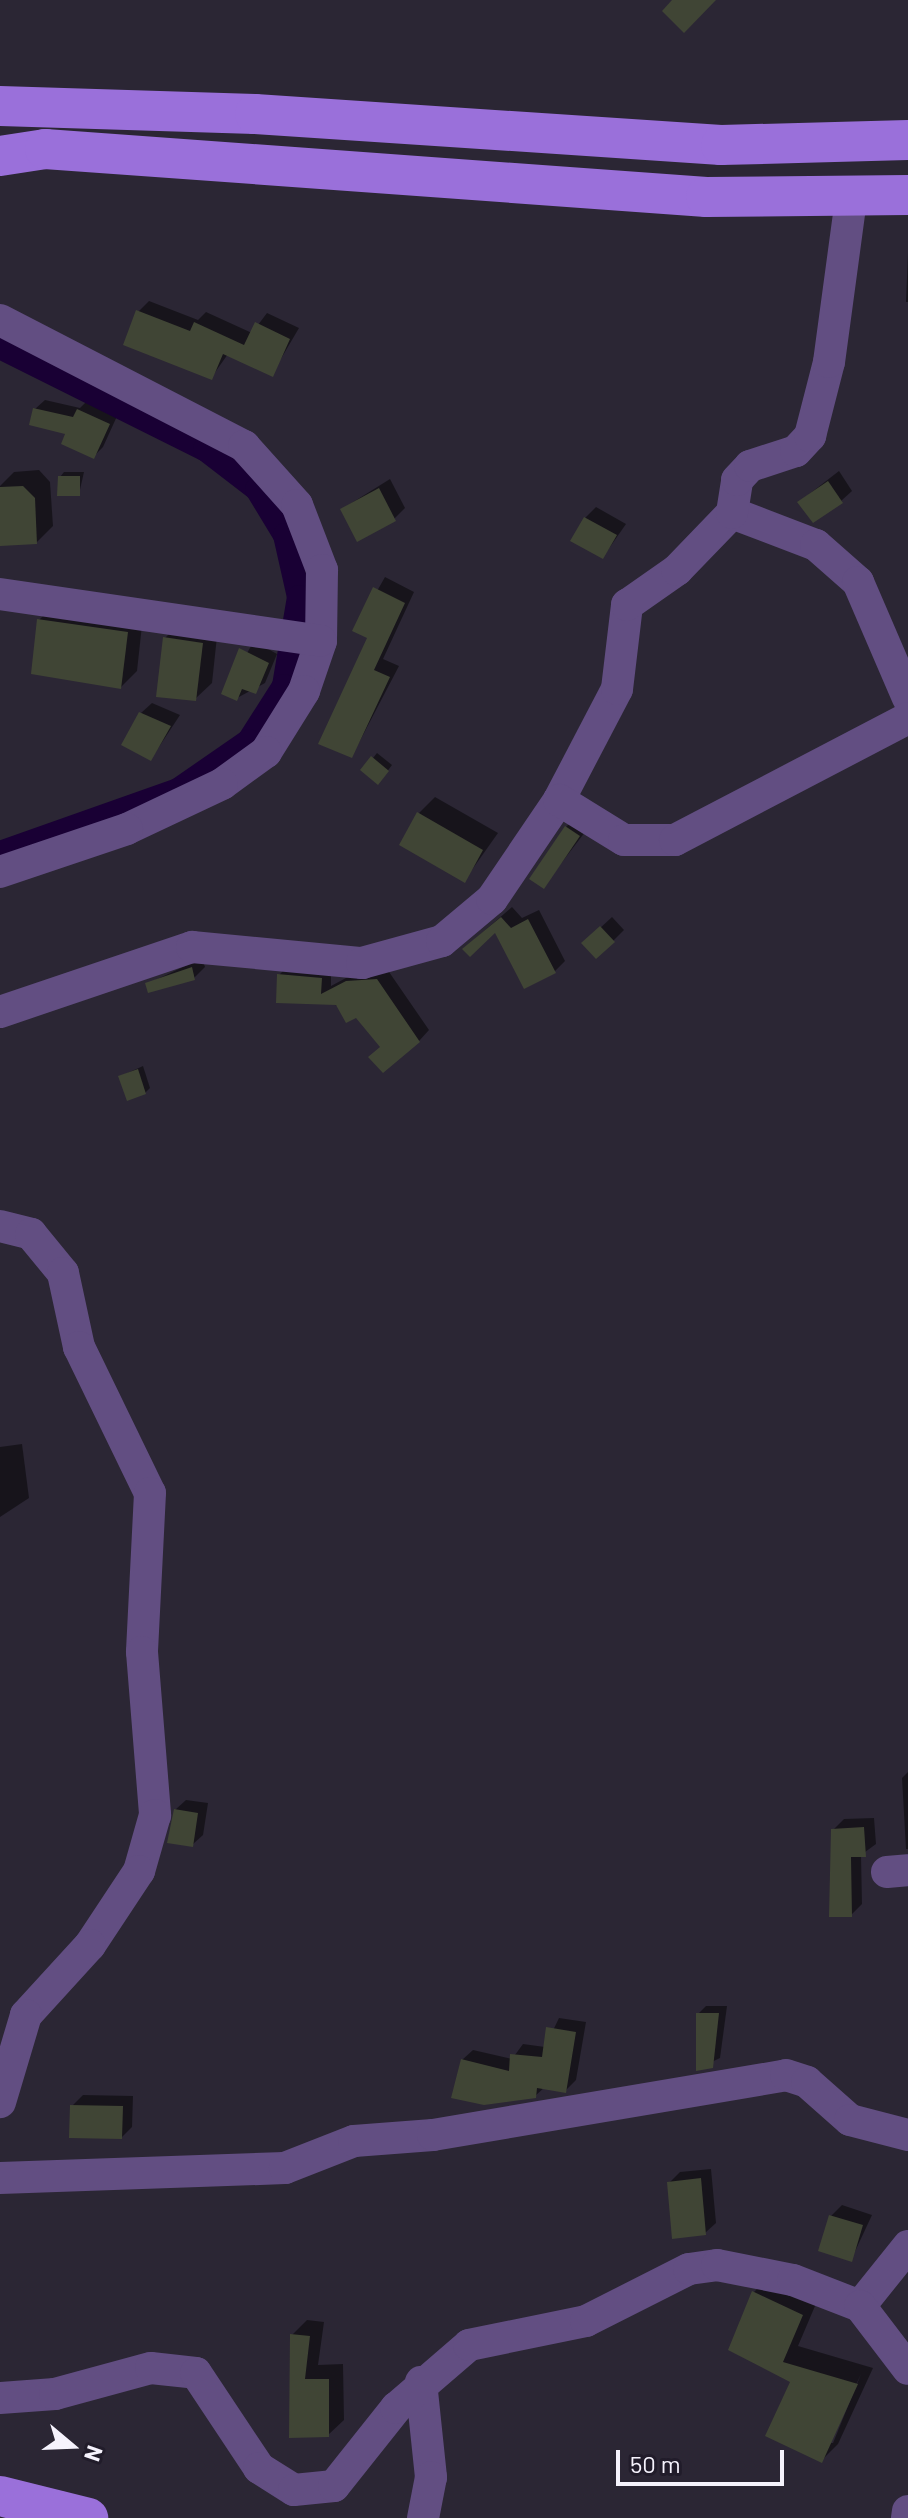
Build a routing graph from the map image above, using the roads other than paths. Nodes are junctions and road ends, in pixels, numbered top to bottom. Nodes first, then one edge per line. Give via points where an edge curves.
1 (0, 106) edge
2 (908, 140) edge
3 (0, 156) edge
4 (908, 195) edge
5 (851, 199) junction
6 (0, 320) edge
7 (732, 513) junction
8 (0, 594) edge
9 (306, 638) junction
10 (908, 698) edge
11 (908, 718) edge
12 (559, 800) junction
13 (0, 872) edge
14 (0, 1012) edge
15 (0, 1226) edge
16 (0, 2102) edge
17 (908, 2135) edge
18 (0, 2178) edge
19 (908, 2246) edge
20 (860, 2306) junction
21 (908, 2369) edge
22 (421, 2382) junction
23 (0, 2398) edge
24 (0, 2496) edge
25 (908, 2511) edge
26 (88, 2518) edge
27 (423, 2518) edge
28 (907, 2518) edge

1 - 2 main road via 255,114 721,145
3 - 5 main road via 45,149 706,197
4 - 5 main road
5 - 7 street via 829,362 810,436 796,451 750,466 737,480
6 - 9 street via 244,446 297,505 322,570
7 - 10 street via 816,545 858,582
7 - 12 street via 677,570 627,605 617,689
8 - 9 street
9 - 13 street via 304,691 266,752 222,784 127,829
11 - 12 street via 675,840 624,840
12 - 14 street via 492,899 442,941 362,963 192,947
15 - 16 street via 31,1234 63,1273 79,1347 150,1493 142,1652 155,1815 139,1871 90,1945 26,2015
17 - 18 street via 850,2120 807,2082 786,2075 433,2135 354,2141 285,2168
19 - 20 street
20 - 21 street
20 - 22 street via 793,2280 717,2265 689,2269 586,2321 469,2345
22 - 23 street via 334,2486 294,2490 259,2468 196,2373 151,2368 55,2394
22 - 27 street via 431,2477
24 - 26 main road
25 - 28 street

